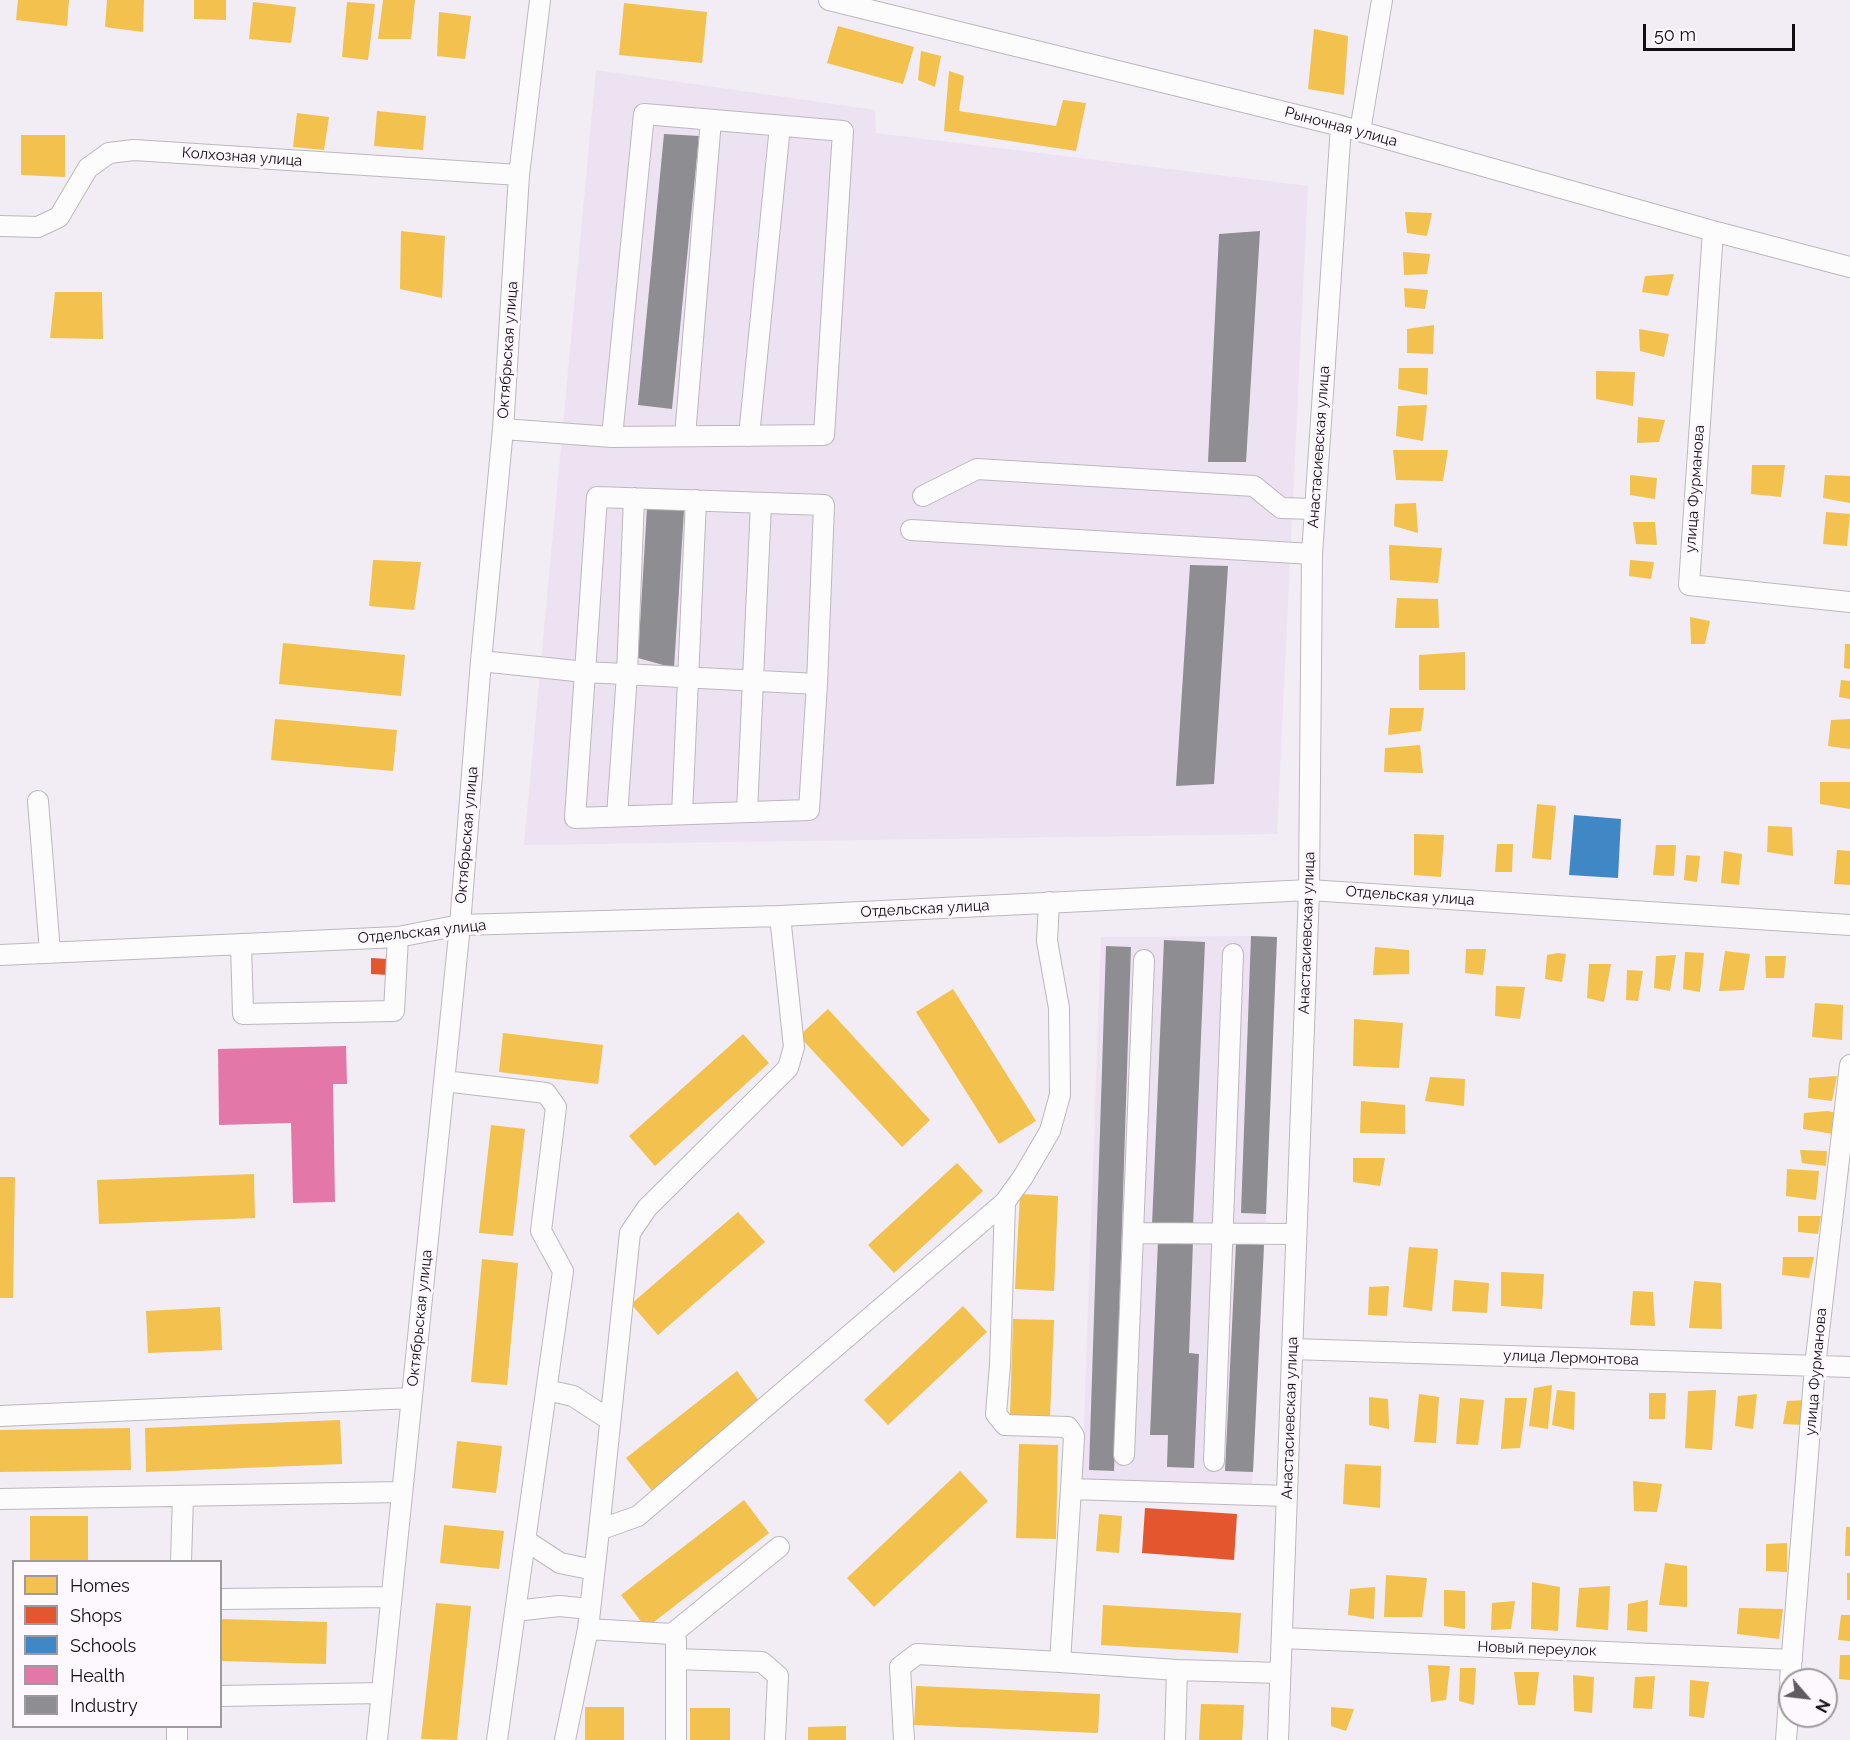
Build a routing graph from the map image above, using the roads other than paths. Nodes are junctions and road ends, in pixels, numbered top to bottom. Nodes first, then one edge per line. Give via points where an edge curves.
1 (540, 0) edge
2 (829, 0) edge
3 (1382, 0) edge
4 (711, 120) junction
5 (780, 126) junction
6 (1350, 128) junction
7 (519, 175) junction
8 (0, 226) edge
9 (1713, 231) junction
10 (1850, 267) edge
11 (503, 429) junction
12 (684, 436) junction
13 (749, 436) junction
14 (612, 437) junction
15 (923, 496) dead end
16 (634, 498) junction
17 (696, 500) junction
18 (761, 502) junction
19 (1314, 509) junction
20 (911, 530) dead end
21 (1312, 554) junction
22 (1850, 602) edge
23 (481, 661) junction
24 (585, 672) junction
25 (627, 674) junction
26 (688, 678) junction
27 (753, 681) junction
28 (817, 684) junction
29 (38, 801) dead end
30 (747, 812) junction
31 (682, 814) junction
32 (617, 816) junction
33 (1309, 890) junction
34 (1049, 902) junction
35 (780, 916) junction
36 (1850, 925) edge
37 (460, 926) junction
38 (398, 937) junction
39 (241, 944) junction
40 (50, 952) junction
41 (1233, 954) dead end
42 (0, 955) edge
43 (1144, 960) dead end
44 (1850, 1065) edge
45 (444, 1081) junction
46 (1005, 1202) junction
47 (1133, 1233) junction
48 (1222, 1234) junction
49 (1296, 1234) junction
50 (1292, 1349) junction
51 (1815, 1366) junction
52 (1850, 1367) edge
53 (547, 1390) junction
54 (412, 1398) junction
55 (0, 1416) edge
56 (610, 1420) junction
57 (1124, 1455) dead end
58 (1214, 1461) dead end
59 (1071, 1489) junction
60 (402, 1492) junction
61 (183, 1496) junction
62 (1287, 1496) junction
63 (0, 1499) edge
64 (599, 1530) junction
65 (525, 1540) junction
66 (779, 1547) dead end
67 (181, 1560) edge
68 (594, 1570) junction
69 (391, 1597) junction
70 (222, 1599) edge
71 (590, 1609) junction
72 (515, 1611) junction
73 (588, 1629) junction
74 (672, 1634) junction
75 (1282, 1638) junction
76 (676, 1659) junction
77 (1792, 1660) junction
78 (1060, 1662) junction
79 (1791, 1668) edge
80 (1177, 1670) junction
81 (1280, 1673) junction
82 (381, 1693) junction
83 (222, 1696) edge
84 (377, 1740) edge
85 (497, 1740) edge
86 (565, 1740) edge
87 (676, 1740) edge
88 (775, 1740) edge
89 (904, 1740) edge
90 (1174, 1740) edge
91 (1278, 1740) edge

1 - 7 street, Октябрьская улица
2 - 6 street, Рыночная улица
3 - 6 street, Анастасиевская улица
4 - 5 street
4 - 12 street
4 - 14 street via 644,114
5 - 13 street
5 - 13 street via 843,131 824,435
6 - 9 street, Рыночная улица
6 - 19 street, Анастасиевская улица
7 - 8 street, Колхозная улица via 126,151 109,153 88,168 59,217 38,227
7 - 11 street, Октябрьская улица
9 - 10 street, Рыночная улица
9 - 22 street, улица Фурманова via 1689,585
11 - 14 street
11 - 23 street, Октябрьская улица
12 - 13 street
12 - 14 street
15 - 19 street via 977,469 1254,486 1281,508
16 - 17 street
16 - 24 street via 597,497
16 - 25 street
17 - 18 street
17 - 26 street
18 - 27 street
18 - 28 street via 824,505
19 - 21 street, Анастасиевская улица
20 - 21 street
21 - 33 street, Анастасиевская улица
23 - 24 street
23 - 37 street, Октябрьская улица
24 - 25 street
24 - 32 street via 575,818
25 - 26 street
25 - 32 street
26 - 27 street
26 - 31 street
27 - 28 street
27 - 30 street
28 - 30 street via 809,810
29 - 40 street
30 - 31 street
31 - 32 street
33 - 34 street, Отдельская улица
33 - 36 street, Отдельская улица
33 - 49 street, Анастасиевская улица
34 - 35 street, Отдельская улица
34 - 46 street via 1047,941 1059,1008 1060,1095 1050,1131
35 - 37 street, Отдельская улица
35 - 56 street via 794,1047 788,1068 647,1208 630,1233
37 - 38 street, Отдельская улица
37 - 45 street, Октябрьская улица
38 - 39 street, Отдельская улица
38 - 39 street via 394,1011 243,1014
39 - 40 street, Отдельская улица
40 - 42 street, Отдельская улица
41 - 48 street
43 - 47 street
44 - 51 street, улица Фурманова
45 - 53 street via 546,1093 556,1107 541,1231 563,1271
45 - 54 street, Октябрьская улица
46 - 59 street via 996,1414 1005,1425 1068,1427 1074,1436
46 - 64 street via 638,1516
47 - 48 street
47 - 57 street
48 - 49 street
48 - 58 street
49 - 50 street, Анастасиевская улица
50 - 51 street, улица Лермонтова
50 - 62 street, Анастасиевская улица
51 - 52 street, улица Лермонтова
51 - 77 street, улица Фурманова
53 - 56 street via 573,1396
53 - 65 street
54 - 55 street
54 - 60 street, Октябрьская улица
56 - 64 street
59 - 62 street
59 - 78 street
60 - 61 street
60 - 69 street, Октябрьская улица
61 - 63 street
61 - 67 street
62 - 75 street, Анастасиевская улица
64 - 68 street
65 - 68 street via 560,1563
65 - 72 street
66 - 74 street
68 - 71 street
69 - 70 street
69 - 82 street, Октябрьская улица
71 - 72 street via 559,1606
71 - 73 street
72 - 85 street
73 - 74 street
73 - 86 street
74 - 76 street via 676,1640
75 - 77 street, Новый переулок
75 - 81 street, Анастасиевская улица
76 - 87 street
76 - 88 street via 762,1662 778,1676
77 - 79 street, улица Фурманова
78 - 80 street
78 - 89 street via 917,1654 900,1667
80 - 81 street
80 - 90 street
81 - 91 street, Анастасиевская улица
82 - 83 street
82 - 84 street, Октябрьская улица

